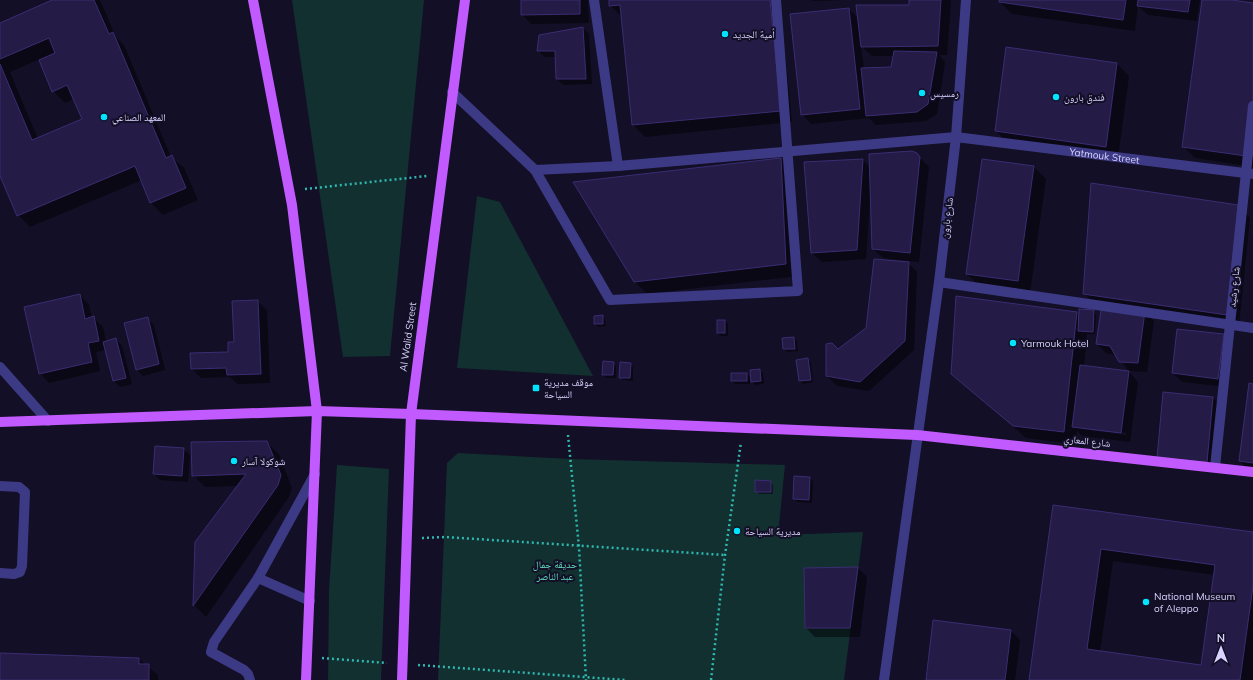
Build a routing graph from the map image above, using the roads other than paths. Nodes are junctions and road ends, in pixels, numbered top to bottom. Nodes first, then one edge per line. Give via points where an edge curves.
1 (254, 0) edge
2 (465, 0) edge
3 (594, 0) edge
4 (776, 0) edge
5 (966, 0) edge
6 (452, 92) junction
7 (1253, 106) edge
8 (956, 137) junction
9 (787, 150) junction
10 (618, 166) junction
11 (535, 170) junction
12 (1249, 173) edge
13 (939, 282) junction
14 (1230, 324) junction
15 (1253, 328) edge
16 (0, 367) edge
17 (317, 411) junction
18 (411, 414) junction
19 (48, 421) junction
20 (0, 422) edge
21 (917, 435) junction
22 (1215, 467) junction
23 (1253, 472) edge
24 (315, 474) junction
25 (0, 486) edge
26 (0, 574) edge
27 (258, 578) junction
28 (310, 601) junction
29 (250, 680) edge
30 (306, 680) edge
31 (402, 680) edge
32 (884, 680) edge

1 - 17 main road via 289,190
2 - 6 main road, Al Walid Street
3 - 10 street
4 - 9 street
5 - 8 street, شارع بارون
6 - 11 street
6 - 18 main road, Al Walid Street
7 - 12 street, شارع رشيد
8 - 9 street, Yatmouk Street
8 - 12 street, Yatmouk Street
8 - 13 street, شارع بارون
9 - 10 street, Yatmouk Street
9 - 11 street via 798,291 610,300
10 - 11 street, Yatmouk Street
12 - 14 street, شارع رشيد
13 - 14 street
13 - 21 street, شارع بارون
14 - 15 street
14 - 22 street, شارع رشيد
16 - 19 street
17 - 18 main road, شارع المعاري
17 - 19 main road, شارع المعاري
17 - 24 main road
18 - 21 main road, شارع المعاري
18 - 31 main road, Al Walid Street
19 - 20 main road, شارع المعاري
21 - 22 main road, شارع المعاري
21 - 32 street, شارع بارون
22 - 23 main road, شارع المعاري
24 - 27 street
24 - 28 main road
25 - 26 street via 19,487 25,492 22,566 20,572
27 - 28 street
27 - 29 street via 214,642 211,652 244,670
28 - 30 main road

